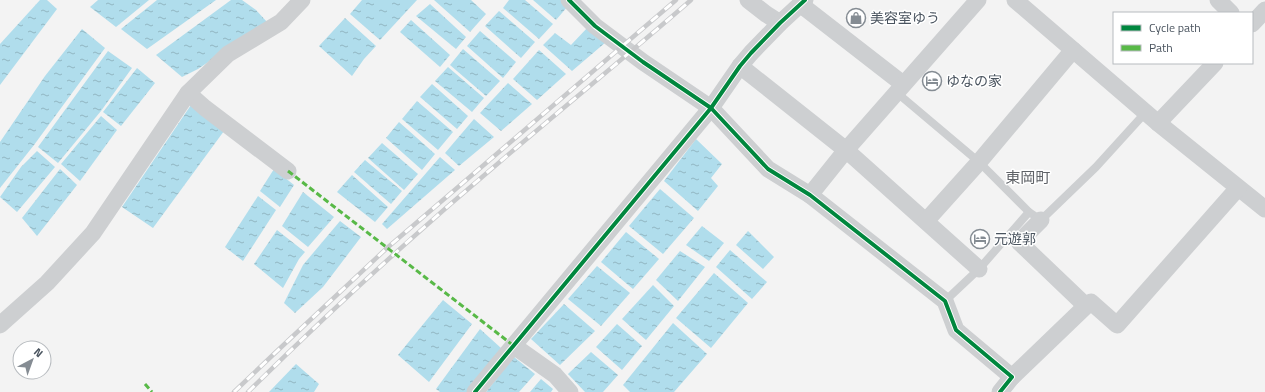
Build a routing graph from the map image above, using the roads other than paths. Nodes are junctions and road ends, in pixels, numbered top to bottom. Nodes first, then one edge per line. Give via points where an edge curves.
1 (302, 0) edge
2 (569, 0) edge
3 (748, 0) edge
4 (978, 0) edge
5 (1015, 0) edge
6 (1218, 0) edge
7 (802, 2) edge
8 (1265, 10) edge
9 (1230, 12) edge
10 (780, 23) junction
11 (1253, 23) edge
12 (1073, 50) junction
13 (1214, 64) edge
14 (740, 66) junction
15 (900, 88) junction
16 (188, 93) junction
17 (711, 108) junction
18 (1152, 117) junction
19 (846, 150) junction
20 (978, 162) junction
21 (288, 171) dead end
22 (1238, 188) junction
23 (810, 195) junction
24 (1265, 209) edge
25 (1035, 216) junction
26 (926, 221) junction
27 (979, 269) junction
28 (944, 301) junction
29 (1086, 306) junction
30 (0, 325) edge
31 (514, 346) junction
32 (1012, 378) junction
33 (475, 392) edge
34 (570, 392) edge
35 (1000, 392) edge

1 - 16 street via 281,22 228,54
2 - 17 street via 595,26
3 - 10 street
4 - 15 street
5 - 12 street
6 - 9 street
7 - 10 street
7 - 15 street
8 - 11 street
10 - 14 street
12 - 18 street
12 - 20 street
13 - 18 street
14 - 17 street
14 - 19 street
15 - 19 street
15 - 20 lane
16 - 21 street
16 - 30 street via 93,233 46,283
17 - 23 street via 768,169
17 - 31 street
18 - 22 street
18 - 25 lane
19 - 23 street
19 - 26 street
20 - 25 lane
20 - 26 street
22 - 24 street
22 - 29 street via 1117,325 1091,302
23 - 28 street
25 - 27 lane
25 - 29 street via 1020,242
26 - 27 street
27 - 28 lane
28 - 32 street via 956,330
29 - 32 street
31 - 33 street
31 - 34 street via 555,375
32 - 35 street

